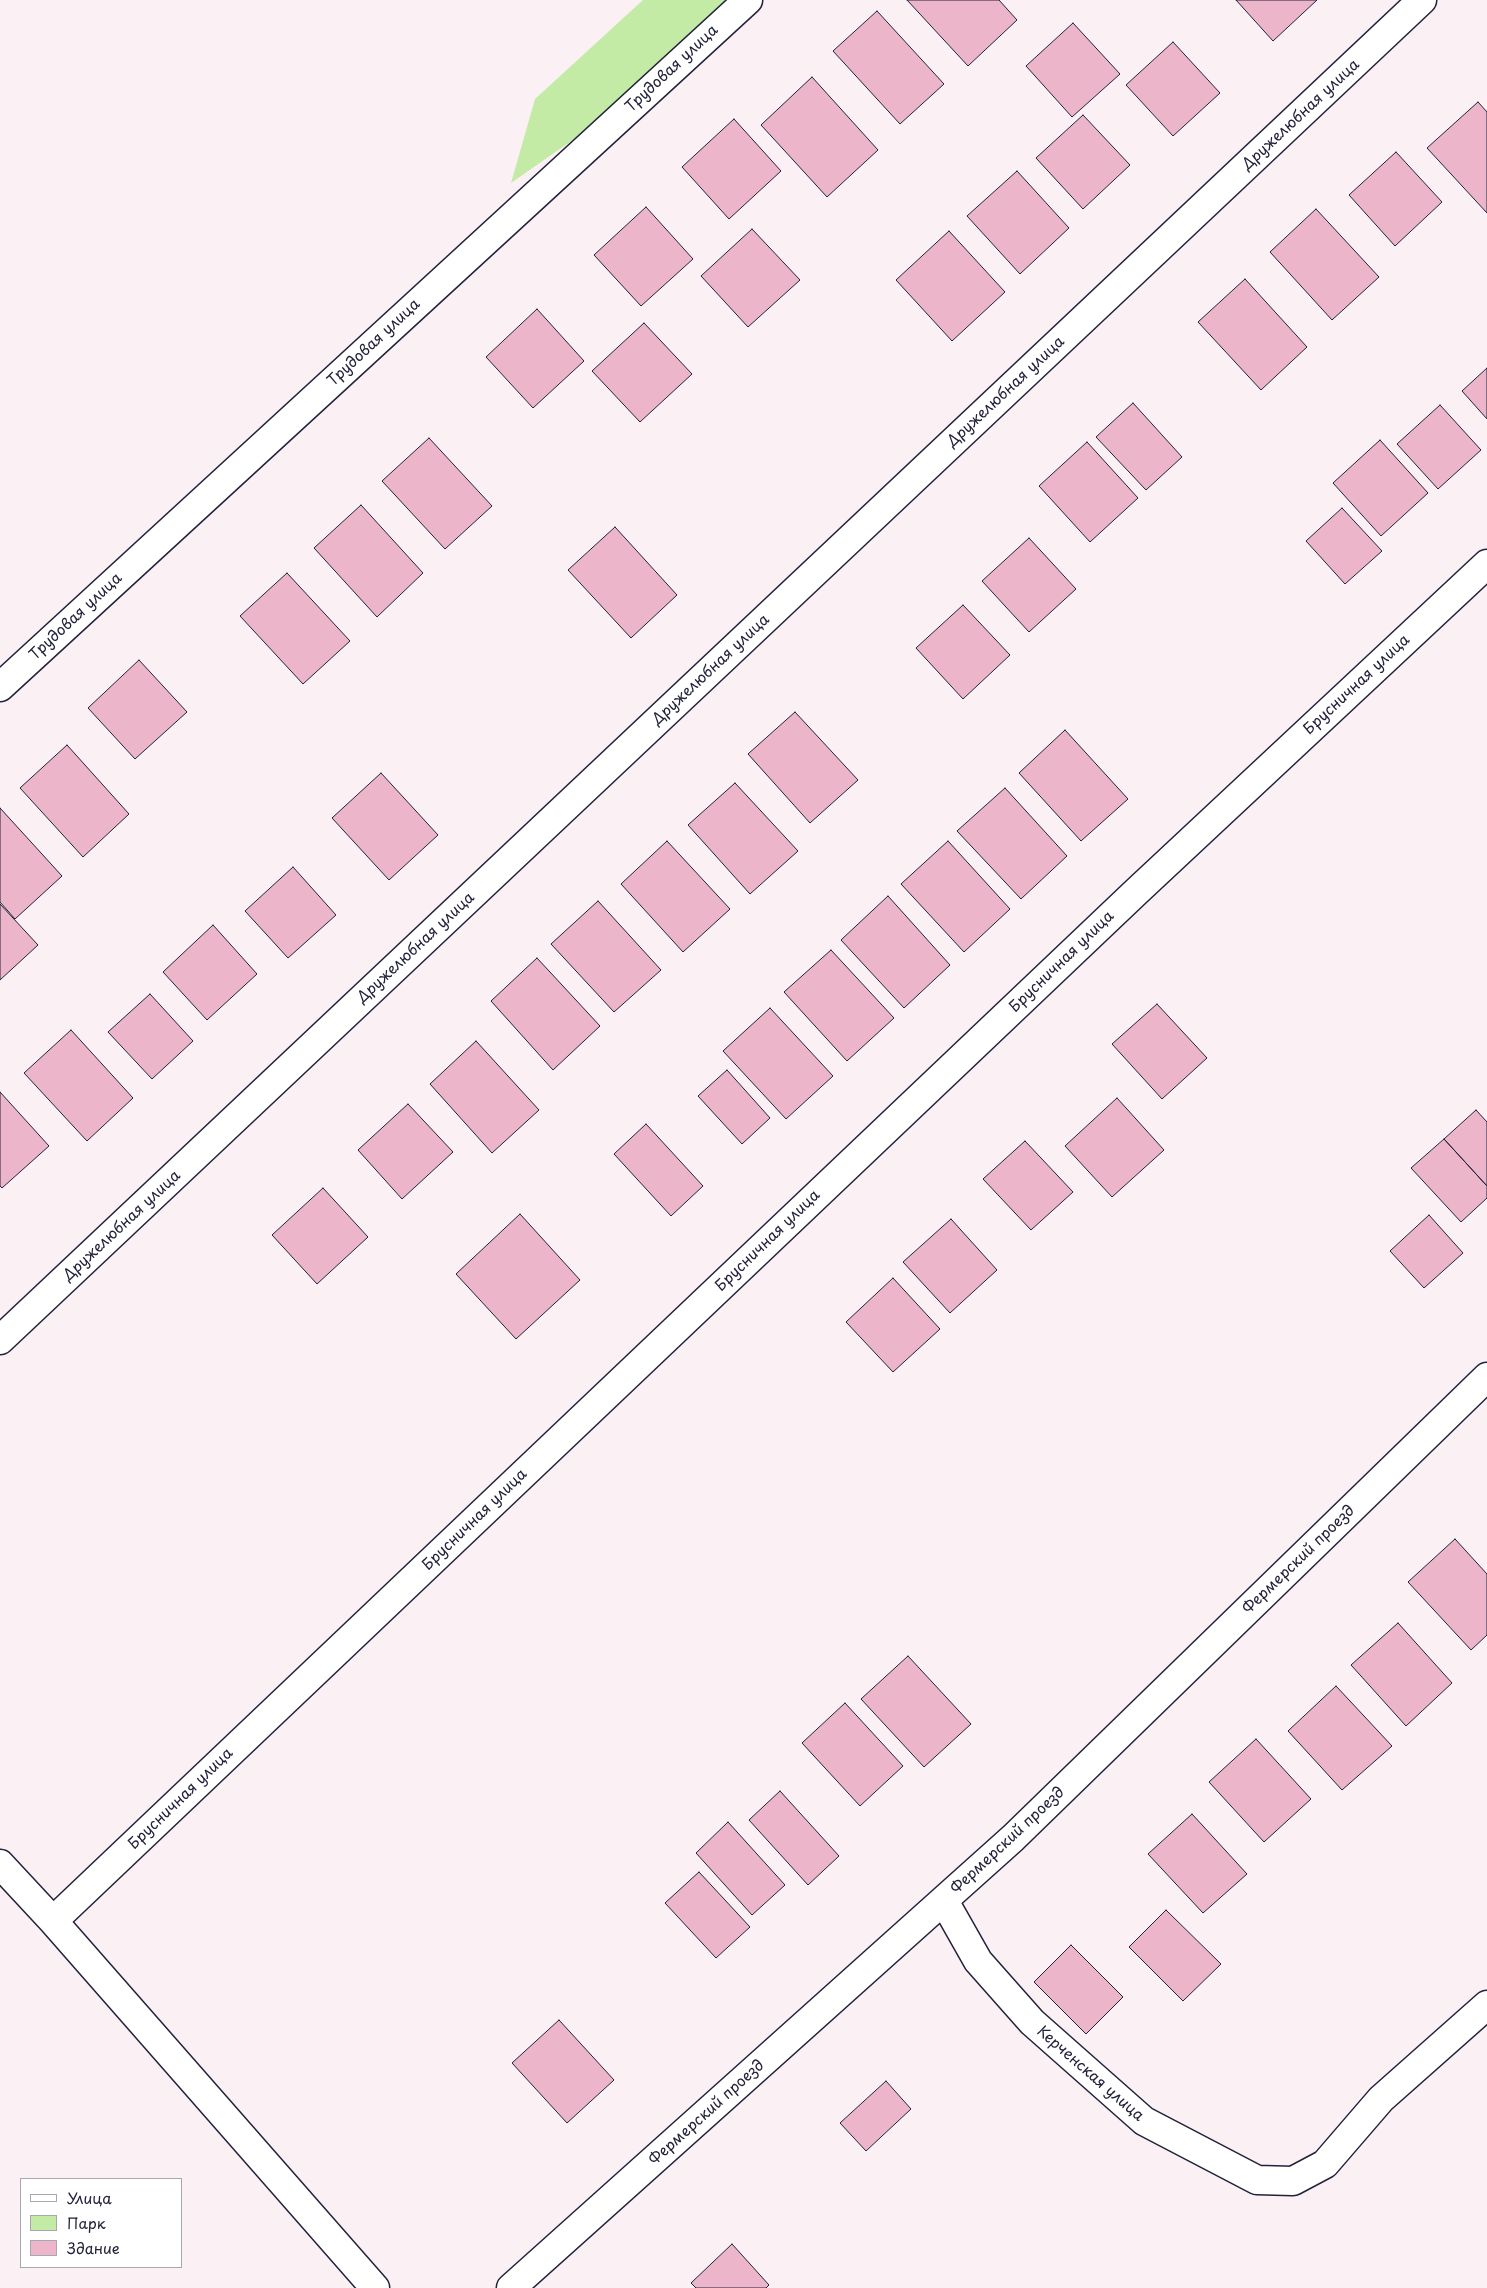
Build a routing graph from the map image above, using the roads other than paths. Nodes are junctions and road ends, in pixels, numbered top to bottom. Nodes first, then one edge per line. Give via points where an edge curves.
1 (748, 0) edge
2 (1422, 0) edge
3 (1487, 564) edge
4 (0, 687) edge
5 (0, 1340) edge
6 (1487, 1376) edge
7 (0, 1864) edge
8 (944, 1901) junction
9 (52, 1921) junction
10 (1487, 2005) edge
11 (375, 2288) edge
12 (511, 2288) edge

1 - 4 street, Трудовая улица
2 - 5 street, Дружелюбная улица
3 - 9 street, Брусничная улица via 1136,892
6 - 8 street, Фермерский проезд via 1014,1838
7 - 9 street
8 - 10 street, Керченская улица via 978,1961 1039,2029 1144,2121 1257,2180 1293,2181 1325,2164 1381,2099
8 - 12 street, Фермерский проезд
9 - 11 street

